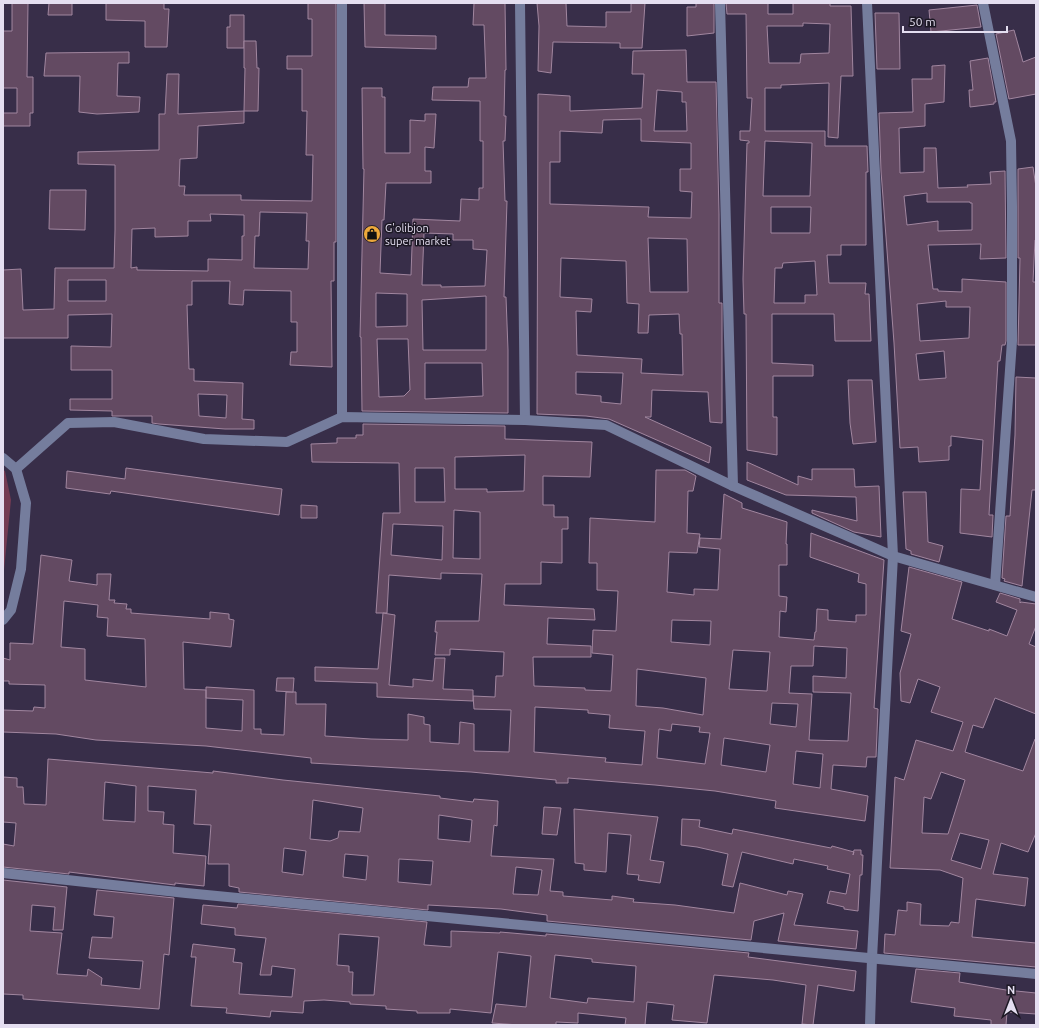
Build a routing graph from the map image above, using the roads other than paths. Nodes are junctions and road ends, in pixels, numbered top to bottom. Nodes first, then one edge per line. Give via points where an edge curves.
1 (342, 3) edge
2 (520, 3) edge
3 (720, 3) edge
4 (867, 3) edge
5 (983, 3) edge
6 (342, 417) junction
7 (525, 420) junction
8 (3, 458) edge
9 (16, 469) junction
10 (733, 486) junction
11 (893, 556) junction
12 (995, 585) junction
13 (1036, 597) edge
14 (3, 620) edge
15 (3, 873) edge
16 (872, 958) junction
17 (1036, 974) edge
18 (870, 1025) edge

1 - 6 street
2 - 7 street
3 - 10 street
4 - 11 street
5 - 12 street via 1011,140 1012,341
6 - 7 street
6 - 9 street via 287,442 204,439 114,422 68,423
7 - 10 street via 606,425
8 - 9 street
9 - 14 street via 26,503 21,569 11,610
10 - 11 street
11 - 12 street
11 - 16 street
12 - 13 street
15 - 16 street via 186,893
16 - 17 street
16 - 18 street

